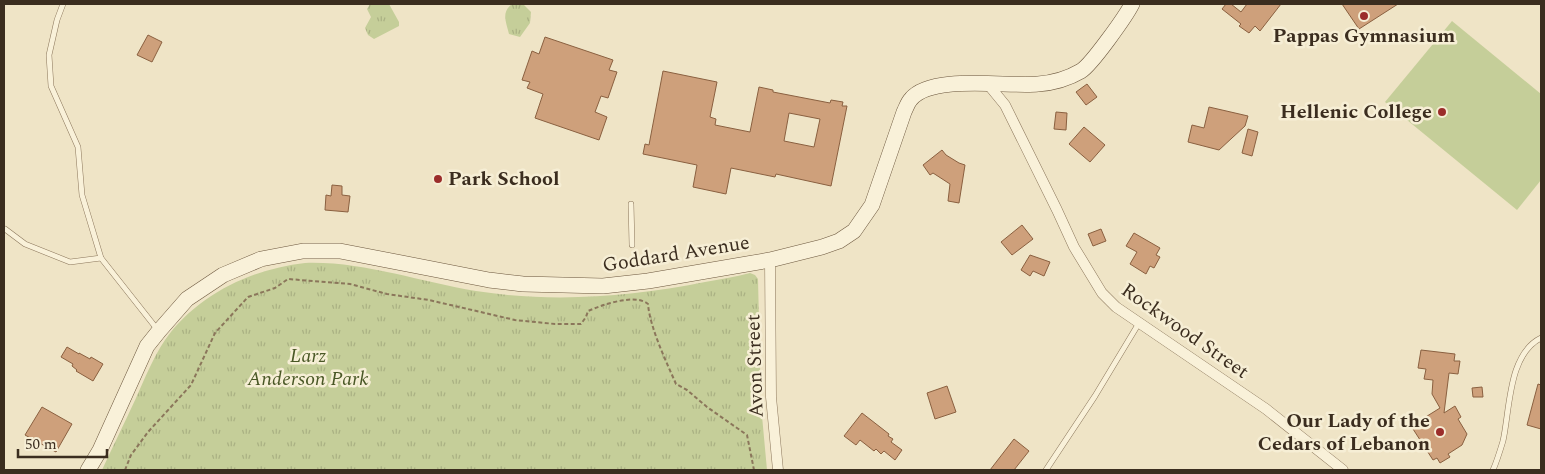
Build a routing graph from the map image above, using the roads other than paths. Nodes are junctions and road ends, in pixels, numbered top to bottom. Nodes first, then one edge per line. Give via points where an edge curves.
1 (63, 4) edge
2 (1132, 4) edge
3 (987, 83) junction
4 (631, 204) dead end
5 (6, 229) dead end
6 (632, 244) dead end
7 (101, 258) junction
8 (770, 260) junction
9 (1139, 323) junction
10 (159, 332) junction
11 (1541, 338) edge
12 (88, 470) edge
13 (778, 470) edge
14 (1046, 470) edge
15 (1343, 470) edge
16 (1492, 470) edge

1 - 7 lane via 49,55 52,86 78,147 82,195
2 - 3 main road, Goddard Avenue via 1083,70 1038,84
3 - 8 main road, Goddard Avenue via 926,88 911,98 872,205 854,231 822,247
3 - 9 street, Rockwood Street via 1005,105 1074,247 1102,293
4 - 6 lane
5 - 7 lane via 25,244 70,262
7 - 10 lane
8 - 10 main road, Goddard Avenue via 603,286 523,284 340,251 303,251 261,259 223,275 187,299
8 - 13 street, Avon Street via 771,397
9 - 14 lane
9 - 15 street, Rockwood Street via 1266,409
10 - 12 main road, Goddard Avenue via 147,346
11 - 16 lane via 1519,363 1503,440

